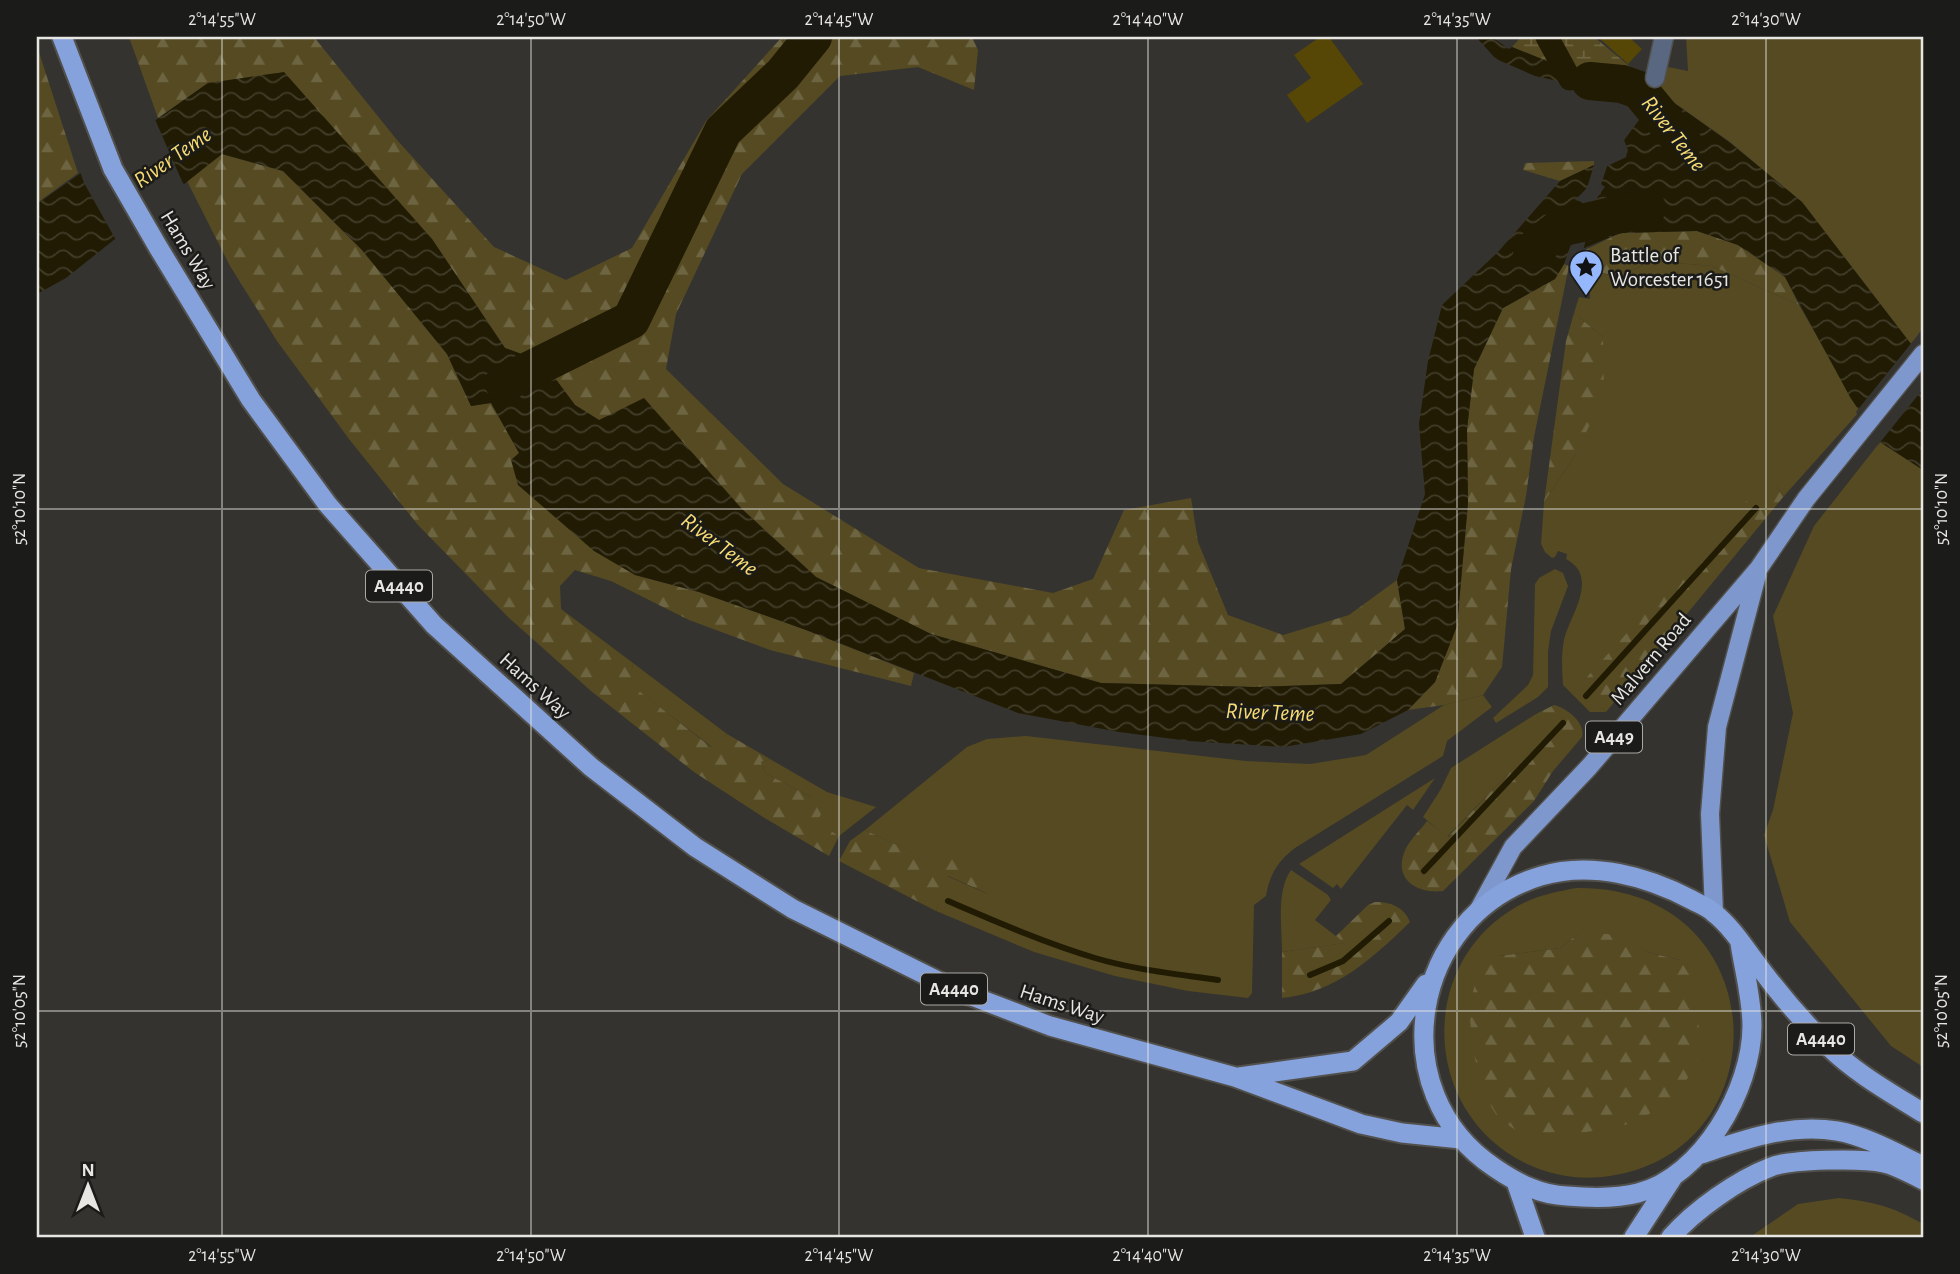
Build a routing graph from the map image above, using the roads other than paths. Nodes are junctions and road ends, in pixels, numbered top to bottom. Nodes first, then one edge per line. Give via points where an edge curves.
1 (62, 37) edge
2 (1664, 37) edge
3 (1655, 78) dead end
4 (1923, 354) edge
5 (1759, 568) junction
6 (1478, 911) junction
7 (1714, 912) junction
8 (1740, 943) junction
9 (1437, 969) junction
10 (1235, 1077) junction
11 (1923, 1113) edge
12 (1461, 1139) junction
13 (1697, 1155) junction
14 (1923, 1166) edge
15 (1674, 1177) junction
16 (1923, 1180) edge
17 (1516, 1182) junction
18 (1535, 1237) edge
19 (1634, 1237) edge
20 (1671, 1237) edge

1 - 10 highway, Hams Way / A4440 via 113,169 251,400 328,505 434,625 591,767 695,848 793,909 956,990 1050,1026
2 - 3 street
4 - 5 main road, Malvern Road / A449 via 1808,497
5 - 6 main road, Malvern Road / A449 via 1589,767 1513,848
5 - 7 main road, Malvern Road / A449 via 1717,727 1710,814
6 - 7 highway via 1518,885 1544,875 1599,870 1658,884
6 - 9 highway
7 - 8 highway
8 - 11 highway, A4440 via 1786,1003 1830,1049
8 - 13 highway via 1752,1027 1748,1058 1722,1124
9 - 10 highway, Hams Way / A4440 via 1399,1022 1353,1061
9 - 12 highway via 1425,1008 1426,1068 1433,1091
10 - 12 highway, Hams Way / A4440 via 1362,1124
12 - 17 highway
13 - 14 highway via 1795,1128 1838,1131
13 - 15 highway
15 - 17 highway via 1639,1193 1597,1198 1553,1196
15 - 19 highway
16 - 20 highway via 1884,1163 1827,1159 1773,1166 1718,1197
17 - 18 highway

